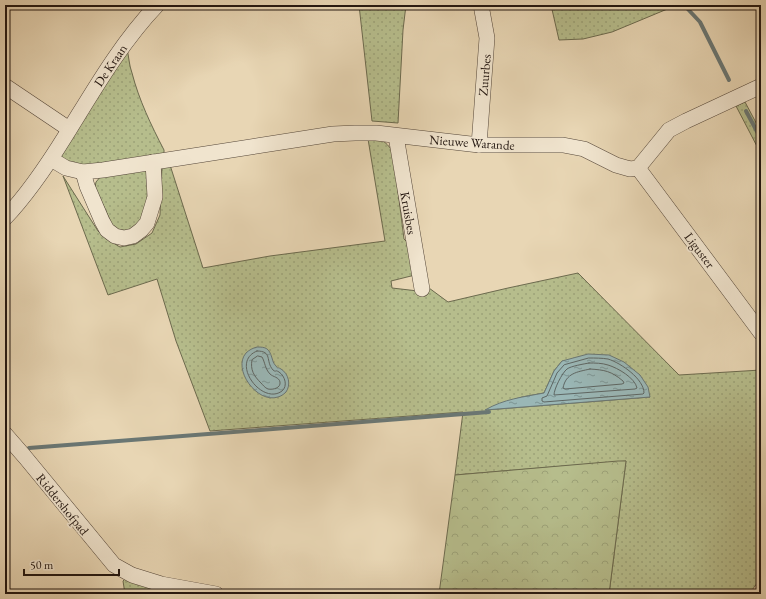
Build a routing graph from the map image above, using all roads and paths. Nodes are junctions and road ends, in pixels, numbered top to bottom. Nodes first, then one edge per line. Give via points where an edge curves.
1 (157, 5) edge
2 (481, 5) edge
3 (5, 86) edge
4 (761, 86) edge
5 (69, 129) junction
6 (396, 136) junction
7 (479, 145) junction
8 (51, 159) junction
9 (153, 162) junction
10 (638, 168) junction
11 (83, 172) junction
12 (5, 218) edge
13 (422, 289) dead end
14 (761, 333) edge
15 (5, 434) edge
16 (216, 594) edge

1 - 5 street, De Kraan via 107,68
2 - 7 street, Zuurbes via 487,38
3 - 5 street
4 - 10 street via 669,130
5 - 8 street, De Kraan
6 - 7 street, Nieuwe Warande
6 - 9 street, Nieuwe Warande via 376,133 332,134
6 - 13 street, Kruisbes
7 - 10 street, Nieuwe Warande via 564,145 584,149 616,165 630,169
8 - 11 street, Nieuwe Warande via 66,168
8 - 12 street, De Kraan
9 - 11 street, Nieuwe Warande
9 - 11 street via 155,197 147,224 133,236 124,238 115,236 107,230
10 - 14 street, Liguster
15 - 16 street, Riddershofpad via 114,565 132,575 161,584

